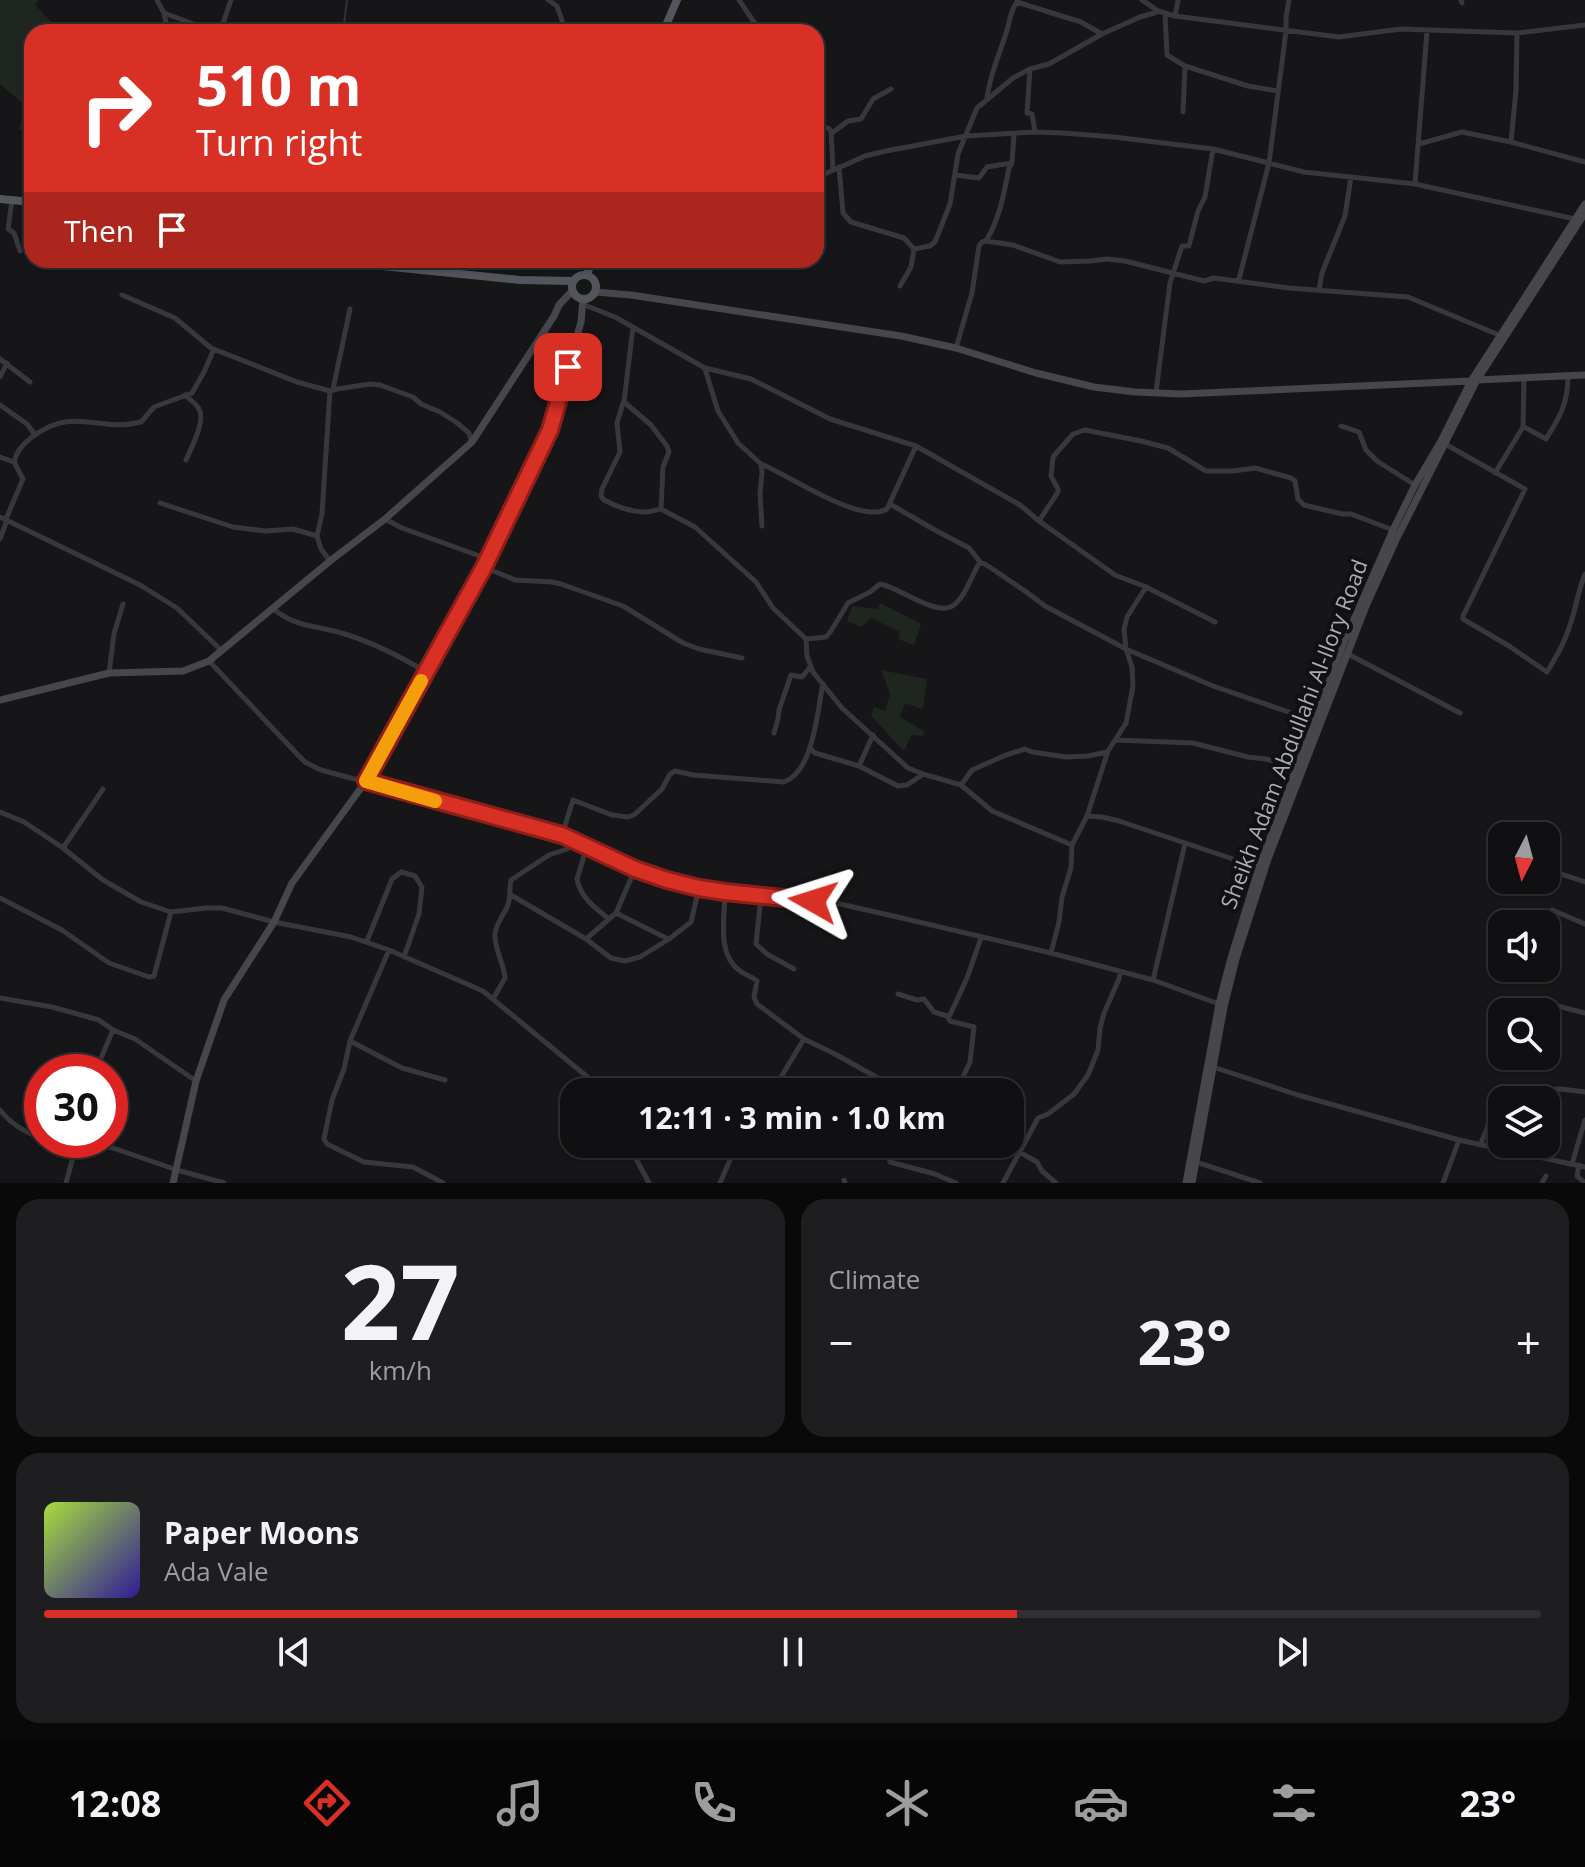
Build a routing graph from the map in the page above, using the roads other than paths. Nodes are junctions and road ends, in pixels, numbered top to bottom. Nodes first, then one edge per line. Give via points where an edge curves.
1 (157, 0) edge
2 (231, 0) edge
3 (548, 0) edge
4 (664, 0) edge
5 (739, 0) edge
6 (1142, 0) edge
7 (1178, 0) edge
8 (1289, 0) edge
9 (676, 2) edge
10 (1162, 12) junction
11 (164, 13) junction
12 (1175, 16) junction
13 (166, 24) edge
14 (195, 24) edge
15 (221, 24) edge
16 (563, 24) edge
17 (666, 24) edge
18 (751, 24) edge
19 (1585, 25) edge
20 (1286, 31) junction
21 (1427, 31) junction
22 (1517, 33) junction
23 (1102, 34) junction
24 (1185, 66) junction
25 (1030, 69) junction
26 (891, 89) dead end
27 (1278, 91) junction
28 (987, 99) junction
29 (1183, 112) dead end
30 (824, 128) edge
31 (1035, 132) junction
32 (832, 133) junction
33 (1014, 133) junction
34 (966, 136) junction
35 (1511, 142) junction
36 (1419, 144) junction
37 (1213, 149) junction
38 (1585, 162) edge
39 (1012, 163) junction
40 (1269, 163) junction
41 (836, 168) junction
42 (824, 174) edge
43 (955, 175) junction
44 (1351, 177) junction
45 (1415, 184) junction
46 (0, 199) edge
47 (12, 199) junction
48 (24, 201) edge
49 (1585, 204) edge
50 (1585, 213) edge
51 (1575, 219) junction
52 (986, 241) junction
53 (1561, 244) junction
54 (914, 249) junction
55 (20, 251) dead end
56 (406, 268) edge
57 (590, 268) edge
58 (1172, 274) junction
59 (587, 275) junction
60 (1235, 281) junction
61 (900, 286) dead end
62 (572, 287) junction
63 (1319, 291) junction
64 (595, 292) junction
65 (122, 295) dead end
66 (583, 302) junction
67 (350, 309) dead end
68 (633, 327) junction
69 (1499, 335) junction
70 (956, 348) junction
71 (214, 349) junction
72 (0, 359) edge
73 (7, 363) junction
74 (705, 368) junction
75 (1568, 375) junction
76 (1585, 375) edge
77 (0, 377) edge
78 (1524, 377) junction
79 (1474, 381) junction
80 (30, 382) dead end
81 (332, 391) junction
82 (1156, 392) junction
83 (185, 395) junction
84 (624, 402) junction
85 (0, 405) edge
86 (1341, 426) dead end
87 (1523, 427) junction
88 (35, 435) junction
89 (472, 442) junction
90 (1445, 444) junction
91 (916, 446) junction
92 (0, 457) edge
93 (186, 460) dead end
94 (14, 462) junction
95 (761, 464) junction
96 (1495, 473) junction
97 (1415, 485) junction
98 (160, 503) dead end
99 (890, 504) junction
100 (661, 509) junction
101 (4, 519) edge
102 (385, 519) junction
103 (1039, 521) junction
104 (762, 526) dead end
105 (1396, 532) junction
106 (317, 536) junction
107 (0, 539) edge
108 (330, 561) junction
109 (486, 563) junction
110 (981, 563) junction
111 (1585, 574) edge
112 (1146, 587) junction
113 (1582, 587) edge
114 (123, 604) dead end
115 (273, 609) junction
116 (1215, 622) dead end
117 (806, 639) junction
118 (1126, 649) junction
119 (222, 651) junction
120 (1347, 653) junction
121 (742, 658) dead end
122 (209, 661) junction
123 (811, 666) junction
124 (426, 672) junction
125 (109, 673) junction
126 (823, 684) junction
127 (0, 700) edge
128 (1460, 713) dead end
129 (1315, 721) junction
130 (774, 733) dead end
131 (873, 735) junction
132 (1115, 740) junction
133 (810, 748) junction
134 (1108, 751) junction
135 (859, 766) junction
136 (1297, 768) junction
137 (923, 774) junction
138 (366, 781) junction
139 (961, 785) junction
140 (103, 789) dead end
141 (0, 812) edge
142 (1087, 816) junction
143 (562, 835) junction
144 (573, 840) junction
145 (1185, 844) junction
146 (1072, 845) junction
147 (587, 846) junction
148 (63, 848) junction
149 (1262, 868) junction
150 (635, 869) junction
151 (1560, 874) edge
152 (1585, 882) edge
153 (699, 888) junction
154 (725, 892) junction
155 (511, 895) junction
156 (761, 896) junction
157 (0, 898) edge
158 (171, 912) junction
159 (616, 913) junction
160 (1560, 913) edge
161 (609, 919) junction
162 (274, 922) junction
163 (1585, 924) edge
164 (981, 938) junction
165 (586, 939) junction
166 (669, 939) junction
167 (367, 941) junction
168 (389, 950) junction
169 (1051, 953) junction
170 (404, 957) junction
171 (794, 969) dead end
172 (1120, 972) junction
173 (1153, 980) junction
174 (898, 994) dead end
175 (0, 998) edge
176 (493, 999) junction
177 (1219, 1004) junction
178 (1560, 1007) edge
179 (1585, 1013) edge
180 (947, 1016) junction
181 (113, 1030) junction
182 (804, 1039) junction
183 (350, 1041) junction
184 (103, 1054) edge
185 (1213, 1067) junction
186 (589, 1078) edge
187 (780, 1078) edge
188 (878, 1078) edge
189 (963, 1078) edge
190 (445, 1080) dead end
191 (196, 1081) junction
192 (1585, 1092) edge
193 (0, 1110) edge
194 (1585, 1120) edge
195 (24, 1130) edge
196 (1459, 1140) junction
197 (1024, 1144) edge
198 (1480, 1145) junction
199 (128, 1153) edge
200 (1024, 1154) edge
201 (73, 1158) edge
202 (636, 1158) edge
203 (731, 1158) edge
204 (889, 1158) edge
205 (1017, 1158) edge
206 (1196, 1162) junction
207 (1578, 1165) edge
208 (177, 1170) junction
209 (1546, 1176) dead end
210 (952, 1182) edge
211 (66, 1183) edge
212 (173, 1183) edge
213 (224, 1183) edge
214 (443, 1183) edge
215 (649, 1183) edge
216 (720, 1183) edge
217 (1003, 1183) edge
218 (1056, 1183) edge
219 (1189, 1183) edge
220 (1260, 1183) edge
221 (1443, 1183) edge
222 (1542, 1183) edge
223 (1585, 1183) edge

1 - 11 street
2 - 15 street
3 - 16 street via 557,6
4 - 9 street
5 - 18 street
6 - 10 street
7 - 12 street
8 - 20 street
9 - 17 main road
10 - 12 street
10 - 23 street
10 - 24 street via 1167,55
11 - 13 street
11 - 14 street
12 - 20 street
19 - 22 street
20 - 21 street via 1339,37
20 - 27 street
21 - 22 street
21 - 36 street
22 - 35 street
23 - 25 street
23 - 28 street via 1017,2
24 - 27 street
24 - 29 street
25 - 28 street
25 - 31 street via 1027,113 1032,114
26 - 32 street via 873,99 861,119
27 - 40 street
28 - 34 street via 977,108
30 - 32 street
31 - 33 street
31 - 37 street
32 - 41 street
33 - 34 street
33 - 39 street
34 - 41 street via 865,156
34 - 43 street
35 - 36 street via 1462,132
35 - 38 street
36 - 45 street
37 - 40 street
37 - 58 street via 1189,246 1182,246
39 - 43 street via 987,167 979,178
39 - 52 street
40 - 44 street
40 - 60 street
41 - 42 street
41 - 54 street via 846,218 904,238
43 - 54 street via 935,242
44 - 45 street
44 - 63 street via 1345,216
45 - 51 street
46 - 47 main road
47 - 48 main road
47 - 55 street via 8,229
49 - 51 street, Sheikh Adam Abdullahi Al-Ilory Road
50 - 53 street, Sheikh Adam Abdullahi Al-Ilory Road
51 - 53 street, Sheikh Adam Abdullahi Al-Ilory Road
52 - 58 street via 1060,262 1107,259
52 - 70 street via 979,246
53 - 69 street, Sheikh Adam Abdullahi Al-Ilory Road
53 - 79 street, Sheikh Adam Abdullahi Al-Ilory Road
54 - 61 street
56 - 62 main road
57 - 59 main road
58 - 60 street
58 - 82 street
59 - 62 main road via 577,277
59 - 64 main road via 596,283
60 - 63 street
62 - 66 main road
62 - 89 street
63 - 69 street via 1408,297
64 - 66 main road
64 - 70 street
65 - 71 street via 175,318
66 - 68 street
66 - 109 street via 550,430
67 - 81 street
68 - 74 street
68 - 84 street
69 - 79 street, Sheikh Adam Abdullahi Al-Ilory Road
70 - 82 street via 1094,387
71 - 81 street
71 - 83 street via 196,388
72 - 73 street
73 - 77 street
73 - 80 street
74 - 91 street via 751,379 830,419
74 - 95 street via 718,411 738,443
75 - 76 street
75 - 78 street
75 - 87 street via 1563,412 1546,439
78 - 79 street
78 - 87 street
79 - 82 street
79 - 90 street, Sheikh Adam Abdullahi Al-Ilory Road
79 - 97 street, Sheikh Adam Abdullahi Al-Ilory Road
81 - 89 street via 370,384 413,397 464,428
81 - 106 street
83 - 88 street via 154,407 137,424 62,421
83 - 93 street via 200,409 201,418
84 - 100 street via 667,446
84 - 100 street via 617,423 620,452 601,496 627,509
85 - 88 street
86 - 97 street via 1359,432 1377,461
87 - 96 street
88 - 94 street
89 - 102 street
90 - 96 street
90 - 105 street, Sheikh Adam Abdullahi Al-Ilory Road
91 - 99 street
91 - 103 street
92 - 94 street
94 - 101 street via 23,479
95 - 99 street via 862,511 881,513
95 - 104 street
96 - 113 street via 1525,489 1463,619 1547,672
97 - 105 street, Sheikh Adam Abdullahi Al-Ilory Road
98 - 106 street via 233,527 293,529
99 - 110 street via 969,548
100 - 117 street via 695,527 756,582 773,608
101 - 107 street
101 - 119 street via 140,585 177,608
102 - 108 street
102 - 109 street
103 - 105 street via 1058,492 1051,476 1053,457 1073,434 1085,430 1168,448 1206,471 1255,468 1291,478 1304,505 1351,514
103 - 112 street via 1115,575
105 - 120 street, Sheikh Adam Abdullahi Al-Ilory Road
105 - 129 street, Sheikh Adam Abdullahi Al-Ilory Road via 1345,640
106 - 108 street
108 - 115 street
109 - 121 street via 515,580 561,584 623,606 683,643
109 - 124 street
110 - 117 street via 949,607 933,607 880,584 848,603 826,637
110 - 118 street via 1045,606
111 - 113 street
112 - 116 street
112 - 118 street via 1127,617
114 - 125 street
115 - 119 street
115 - 124 street via 303,626 381,647
117 - 123 street
118 - 129 street
118 - 132 street via 1133,686 1126,723
119 - 122 street
120 - 128 street
120 - 149 street, Sheikh Adam Abdullahi Al-Ilory Road
122 - 125 street via 183,671
122 - 138 street via 305,762
123 - 126 street
123 - 130 street via 802,677 791,675
124 - 138 street
125 - 127 street
126 - 131 street
126 - 133 street
129 - 136 street, Sheikh Adam Abdullahi Al-Ilory Road
131 - 135 street
131 - 137 street via 908,768
132 - 134 street
132 - 136 street via 1193,743
133 - 135 street
133 - 143 street via 794,778 784,782 675,771 628,817 573,800
134 - 139 street via 1066,757 1025,749 972,770
134 - 142 street
135 - 137 street via 903,786
136 - 149 street, Sheikh Adam Abdullahi Al-Ilory Road
137 - 139 street
138 - 143 street
138 - 162 street via 292,883
139 - 146 street via 992,811
140 - 148 street
141 - 148 street
142 - 145 street
142 - 146 street
143 - 144 street
144 - 147 street
144 - 155 street via 567,849 511,880
145 - 149 street
145 - 173 street
146 - 169 street
147 - 150 street
147 - 161 street via 577,884
148 - 158 street via 124,893
149 - 177 street, Sheikh Adam Abdullahi Al-Ilory Road
149 - 185 street, Sheikh Adam Abdullahi Al-Ilory Road
150 - 153 street
150 - 159 street
151 - 152 street
153 - 154 street
153 - 166 street via 691,922
154 - 156 street
154 - 182 street via 727,956 757,981 757,1004
155 - 165 street
155 - 176 street via 495,932 505,978
156 - 164 street via 840,904
156 - 171 street via 756,944
157 - 158 street via 62,930 109,963 149,977 154,976
158 - 162 street via 222,908
159 - 161 street
159 - 166 street
160 - 163 street
161 - 165 street
162 - 167 street
162 - 191 street via 224,1000
164 - 169 street
164 - 180 street
165 - 166 street via 611,958 625,961
167 - 168 street
167 - 170 street via 392,879 401,872 415,876 422,887 419,914
168 - 170 street
168 - 183 street
169 - 172 street
170 - 176 street
172 - 173 street
172 - 197 street via 1088,1075 1074,1094 1038,1118
173 - 177 street
174 - 180 street via 924,999 934,1012
175 - 181 street via 77,1013
176 - 186 street
177 - 219 street, Sheikh Adam Abdullahi Al-Ilory Road
178 - 179 street
180 - 189 street via 974,1027
181 - 184 street
181 - 191 street
182 - 187 street
182 - 188 street
183 - 190 street via 402,1068
183 - 214 street via 325,1141 364,1162 413,1167
185 - 196 street
185 - 206 street, Sheikh Adam Abdullahi Al-Ilory Road
191 - 208 street
192 - 198 street via 1497,1091
193 - 195 street
194 - 207 street
196 - 198 street
196 - 221 street
198 - 207 street
199 - 208 street
200 - 218 street
201 - 211 street
202 - 215 street
203 - 216 street
204 - 210 street
205 - 217 street
206 - 219 street, Sheikh Adam Abdullahi Al-Ilory Road
206 - 220 street
207 - 223 street via 1577,1176
208 - 212 street
208 - 213 street
209 - 222 street

